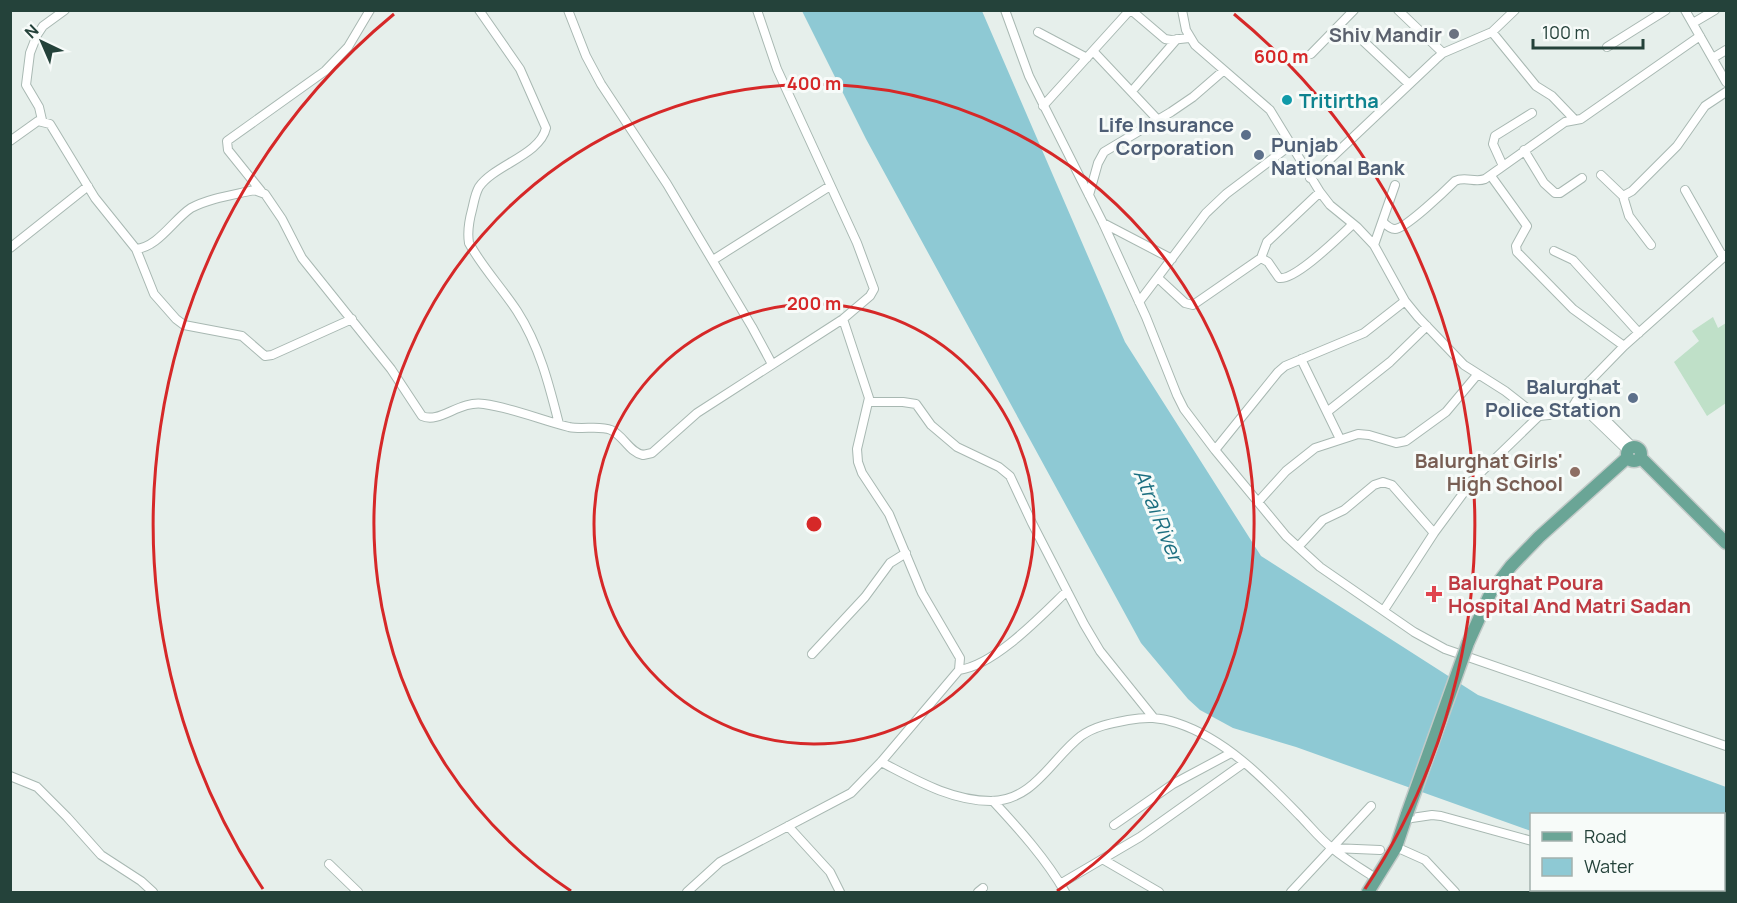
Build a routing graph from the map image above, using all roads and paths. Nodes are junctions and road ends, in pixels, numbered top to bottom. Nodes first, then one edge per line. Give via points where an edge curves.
1 (65, 10) edge
2 (370, 10) edge
3 (479, 10) edge
4 (568, 10) edge
5 (757, 10) edge
6 (1005, 10) edge
7 (1131, 10) edge
8 (1354, 10) edge
9 (1398, 10) edge
10 (1515, 10) edge
11 (1666, 10) edge
12 (1685, 10) edge
13 (1715, 10) edge
14 (1183, 11) edge
15 (1693, 23) junction
16 (1038, 32) dead end
17 (1492, 32) junction
18 (1700, 36) junction
19 (1189, 38) junction
20 (1360, 38) dead end
21 (1177, 39) junction
22 (1607, 47) dead end
23 (1726, 50) edge
24 (1093, 51) junction
25 (1443, 53) junction
26 (1311, 54) dead end
27 (1087, 58) junction
28 (1713, 58) junction
29 (1223, 70) junction
30 (1726, 82) edge
31 (1409, 84) junction
32 (1132, 91) junction
33 (1726, 92) edge
34 (1043, 106) junction
35 (1532, 113) dead end
36 (42, 120) junction
37 (1158, 120) junction
38 (1575, 120) junction
39 (10, 141) edge
40 (1292, 144) junction
41 (1524, 150) junction
42 (1503, 166) junction
43 (1601, 175) dead end
44 (1491, 176) junction
45 (1310, 178) junction
46 (1582, 178) dead end
47 (1395, 185) dead end
48 (88, 186) junction
49 (830, 186) junction
50 (1685, 190) dead end
51 (261, 191) junction
52 (1320, 192) junction
53 (1089, 195) junction
54 (1623, 196) junction
55 (1383, 222) junction
56 (1103, 223) junction
57 (1353, 224) junction
58 (1374, 245) junction
59 (1650, 245) dead end
60 (10, 248) edge
61 (136, 249) junction
62 (1554, 251) dead end
63 (1725, 256) edge
64 (1261, 258) junction
65 (1172, 259) junction
66 (713, 260) junction
67 (1158, 278) junction
68 (1405, 301) junction
69 (1139, 302) junction
70 (352, 319) junction
71 (843, 319) junction
72 (1427, 326) junction
73 (1639, 333) junction
74 (1624, 346) junction
75 (1301, 359) junction
76 (772, 364) junction
77 (1477, 375) junction
78 (1578, 399) junction
79 (869, 402) junction
80 (1327, 412) junction
81 (1539, 416) junction
82 (559, 424) junction
83 (1340, 439) junction
84 (1215, 450) junction
85 (1632, 453) junction
86 (1258, 502) junction
87 (1434, 533) junction
88 (1726, 543) edge
89 (1298, 547) junction
90 (906, 553) junction
91 (1067, 591) junction
92 (1384, 610) junction
93 (812, 654) dead end
94 (959, 670) junction
95 (1153, 717) junction
96 (1726, 746) edge
97 (1231, 753) junction
98 (881, 762) junction
99 (1244, 763) junction
100 (10, 776) edge
101 (993, 801) junction
102 (1371, 806) dead end
103 (1406, 817) junction
104 (1114, 825) dead end
105 (788, 826) junction
106 (1530, 839) edge
107 (1396, 847) junction
108 (1331, 848) junction
109 (1380, 850) dead end
110 (1104, 860) junction
111 (329, 864) dead end
112 (1377, 879) junction
113 (1060, 884) junction
114 (153, 892) edge
115 (358, 892) edge
116 (687, 892) edge
117 (840, 892) edge
118 (1065, 892) edge
119 (1159, 892) edge
120 (1291, 892) edge
121 (1368, 892) edge
122 (1455, 892) edge

1 - 36 street via 39,31 30,53 26,85
2 - 51 street via 348,47 326,71 227,141 228,150
3 - 82 street via 512,56 546,128 536,144 480,186 467,231 469,243 528,331 548,380
4 - 66 street via 601,84
5 - 49 street via 777,69
6 - 34 street
7 - 21 street via 1158,34
7 - 24 street
8 - 26 street
9 - 25 street
10 - 17 street
11 - 22 street
12 - 15 street
13 - 15 street
14 - 19 street
15 - 18 street
16 - 27 street
17 - 25 street
17 - 38 street via 1536,86
18 - 28 street
18 - 38 street
19 - 21 street
19 - 29 street
20 - 31 street
21 - 32 street
23 - 28 street
24 - 27 street
24 - 32 street
25 - 31 street
27 - 34 street
28 - 30 street
29 - 37 street via 1193,97
29 - 40 street via 1270,110
31 - 45 street
32 - 37 street
33 - 54 street via 1705,106 1677,146
34 - 53 street
35 - 42 street via 1495,136 1493,144
36 - 39 street
36 - 48 street via 53,127
37 - 53 street via 1104,152
38 - 41 street via 1565,122
40 - 45 street
40 - 65 street via 1212,207
41 - 42 street
41 - 46 street via 1544,183 1555,193
42 - 44 street
43 - 54 street
44 - 55 street via 1482,181 1464,178 1455,182 1398,229
44 - 74 street via 1527,226 1515,248 1517,252 1573,309
45 - 52 street
47 - 55 street
48 - 60 street
48 - 61 street
49 - 66 street
49 - 71 street via 874,289
50 - 63 street
51 - 61 street via 200,204 181,215 147,246
51 - 70 street via 302,258
52 - 57 street
52 - 64 street via 1267,242
53 - 56 street
54 - 59 street via 1629,216
55 - 58 street
56 - 65 street
56 - 69 street
57 - 58 street
57 - 64 street via 1317,257 1284,279
58 - 68 street
61 - 70 street via 154,294 176,319 184,325 242,336 265,356
62 - 73 street via 1573,260
63 - 73 street
64 - 67 street via 1193,305 1185,303
65 - 67 street
66 - 76 street
67 - 69 street
68 - 72 street
68 - 75 street via 1364,333
69 - 84 street via 1177,395
70 - 82 street via 422,416 433,418 461,406 481,403
71 - 76 street
71 - 79 street
72 - 77 street
72 - 80 street via 1390,362
73 - 74 street
74 - 78 street via 1586,385
75 - 80 street
75 - 84 street via 1278,372
76 - 82 street via 697,413 648,454 639,455 612,430
77 - 81 street
77 - 83 street via 1446,412 1406,441 1395,443 1358,434
78 - 81 street via 1573,406
78 - 85 street
79 - 90 street via 857,449 858,462 889,514
79 - 91 street via 916,404 931,425 957,447 1007,472
80 - 83 street
81 - 87 street via 1473,480
83 - 86 street via 1304,454
84 - 86 street
85 - 88 main road
85 - 103 main road, bridge via 1539,537 1491,592 1468,643
86 - 89 street
87 - 89 street via 1392,485 1383,482 1323,520
87 - 92 street
89 - 92 street via 1320,567
90 - 93 street via 890,563 865,597
90 - 94 street via 922,593 960,658
91 - 94 street via 989,658 970,669
91 - 95 street via 1100,651
92 - 96 street via 1445,649
94 - 98 street
95 - 97 street via 1180,723
95 - 101 street via 1107,724 1088,732 1037,782 1017,794
97 - 99 street
97 - 104 street via 1173,784
98 - 101 street via 953,796
98 - 105 street via 851,793
99 - 108 street
99 - 110 street via 1167,820
100 - 114 street via 37,787 101,855
101 - 113 street
102 - 108 street
103 - 106 street via 1441,816
103 - 107 main road
105 - 116 street via 720,862
105 - 117 street via 830,872
107 - 112 main road
107 - 122 street via 1425,860
108 - 109 street
108 - 112 street
108 - 120 street
110 - 113 street
110 - 119 street
111 - 115 street
112 - 121 main road
113 - 118 street

